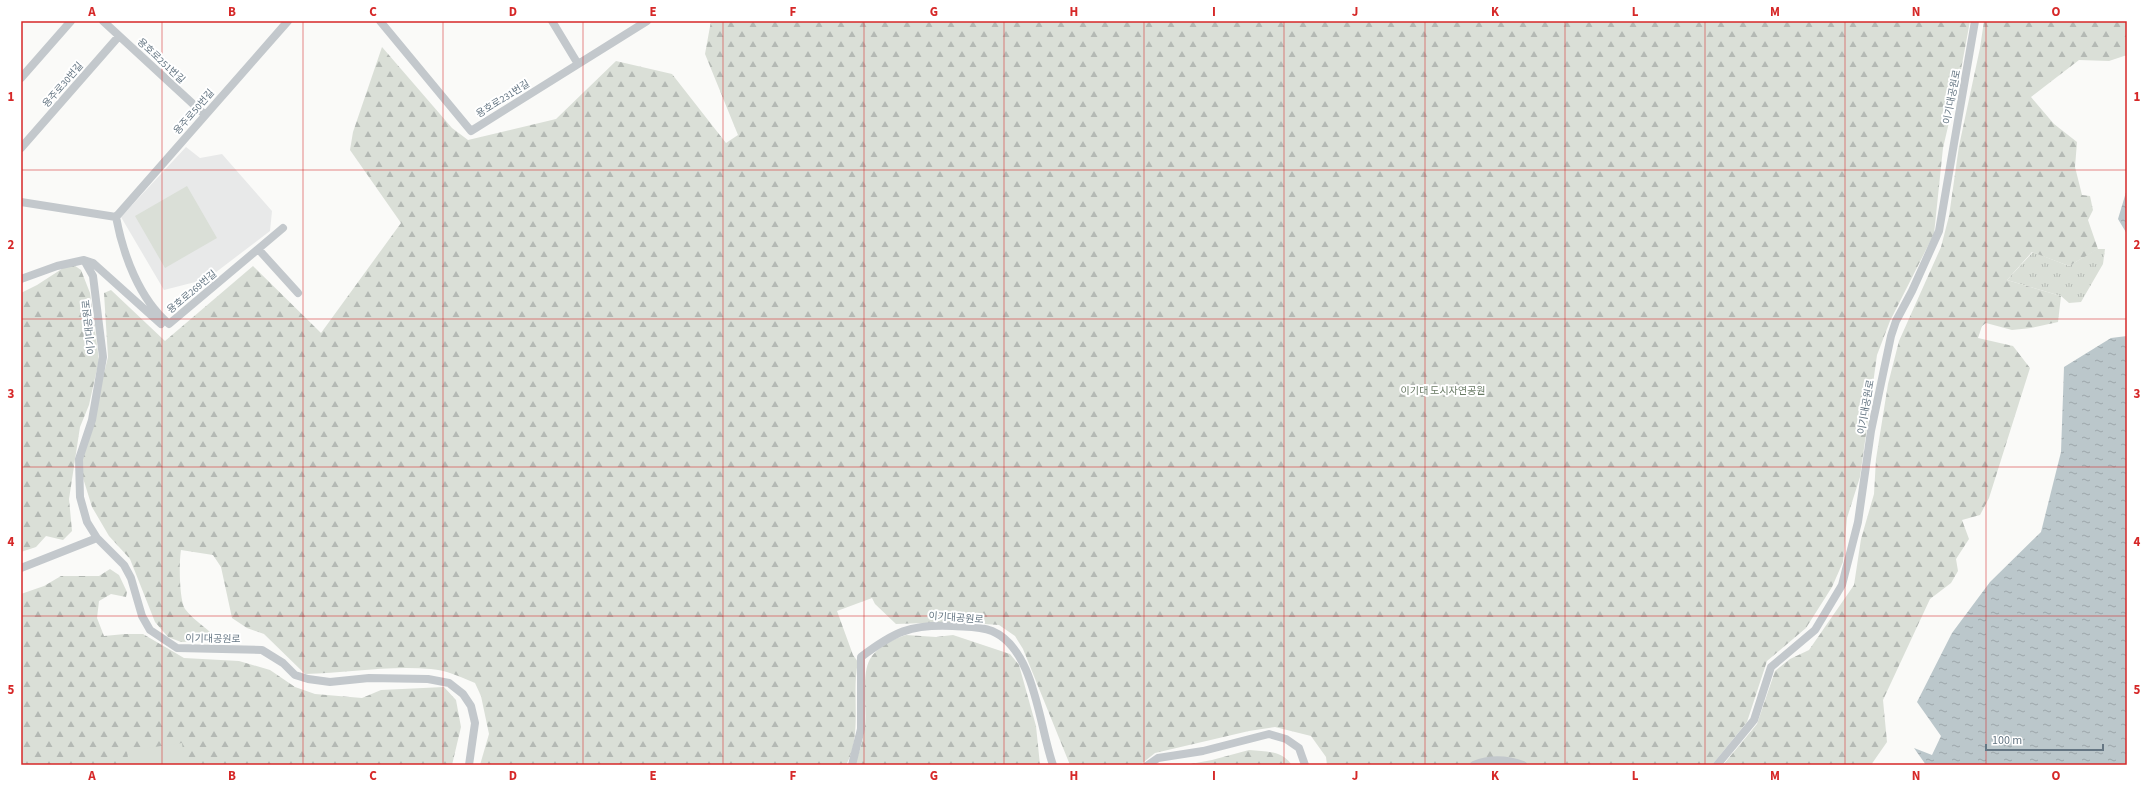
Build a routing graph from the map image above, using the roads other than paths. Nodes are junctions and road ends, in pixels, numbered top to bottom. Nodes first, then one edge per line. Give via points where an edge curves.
1 (72, 21) edge
2 (103, 21) edge
3 (288, 21) edge
4 (380, 21) edge
5 (552, 21) edge
6 (647, 21) edge
7 (1975, 21) edge
8 (119, 36) junction
9 (578, 64) junction
10 (21, 78) edge
11 (205, 115) junction
12 (21, 148) edge
13 (21, 202) edge
14 (116, 217) junction
15 (283, 228) dead end
16 (258, 250) junction
17 (84, 260) junction
18 (21, 280) edge
19 (298, 293) dead end
20 (169, 324) junction
21 (97, 538) junction
22 (21, 568) edge
23 (469, 765) edge
24 (852, 765) edge
25 (1053, 765) edge
26 (1148, 765) edge
27 (1305, 765) edge
28 (1474, 765) edge
29 (1523, 765) edge
30 (1717, 765) edge

1 - 10 street
2 - 8 street, 용호로251번길
3 - 11 street, 용주로50번길
4 - 9 street, 용호로231번길 via 471,131
5 - 9 street
6 - 9 street, 용호로231번길
7 - 30 street, 이기대공원로 via 1939,231 1896,321 1888,349 1871,431 1858,522 1842,585 1815,630 1771,667 1754,720
8 - 11 street, 용호로251번길
8 - 12 street, 용주로30번길
11 - 14 street, 용주로50번길
13 - 14 street
14 - 20 street, 용호로269번길 via 120,242 135,276 159,315
15 - 16 street, 용호로269번길
16 - 19 street
16 - 20 street, 용호로269번길
17 - 18 street via 57,266
17 - 20 street via 93,263 162,324
17 - 21 street, 이기대공원로 via 93,276 103,357 92,420 79,458 79,475 80,496 87,522
21 - 22 street
21 - 23 street, 이기대공원로 via 124,565 131,578 142,616 150,630 177,648 262,650 283,662 295,675 330,682 369,678 428,679 449,683 463,694 471,706 475,722
24 - 25 street, 이기대공원로 via 861,729 861,657 885,639 917,626 980,628 992,631 1009,641 1028,674
26 - 27 street via 1158,758 1203,751 1269,734 1286,739 1299,748
28 - 29 street via 1492,759 1513,761

